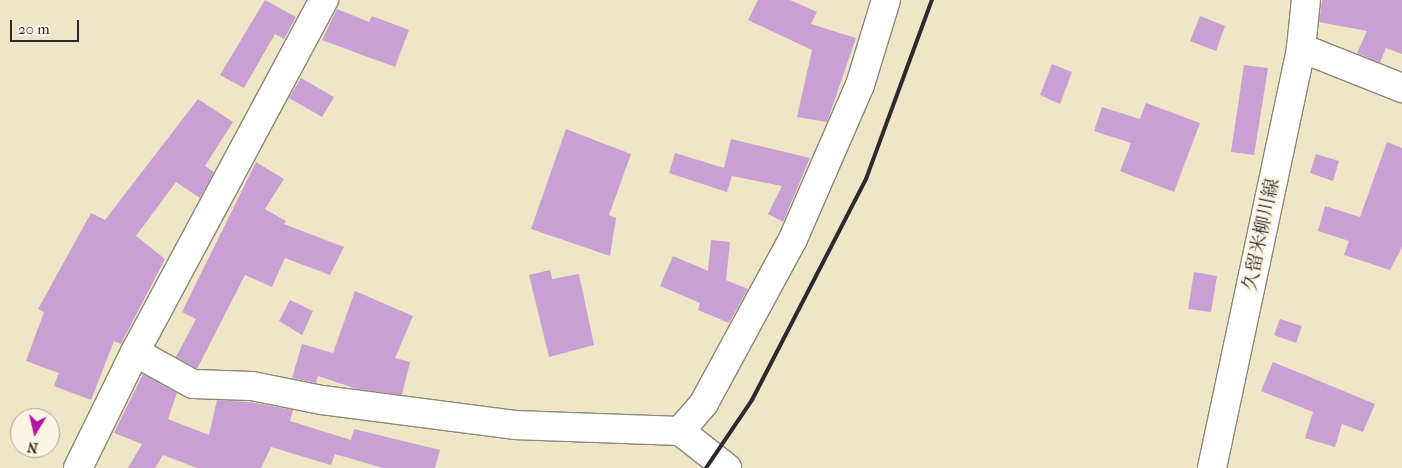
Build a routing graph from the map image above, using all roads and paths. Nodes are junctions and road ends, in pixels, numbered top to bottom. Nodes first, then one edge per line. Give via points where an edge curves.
1 (324, 0) edge
2 (886, 0) edge
3 (1306, 0) edge
4 (1302, 48) junction
5 (1402, 88) edge
6 (135, 352) junction
7 (680, 431) junction
8 (1216, 467) edge
9 (78, 468) edge
10 (727, 468) edge

1 - 6 street
2 - 7 street via 860,85 793,239 704,403
3 - 4 street, 久留米柳川線
4 - 5 street
4 - 8 street, 久留米柳川線
6 - 7 street via 193,384 252,386 360,405 514,425
6 - 9 street
7 - 10 street

